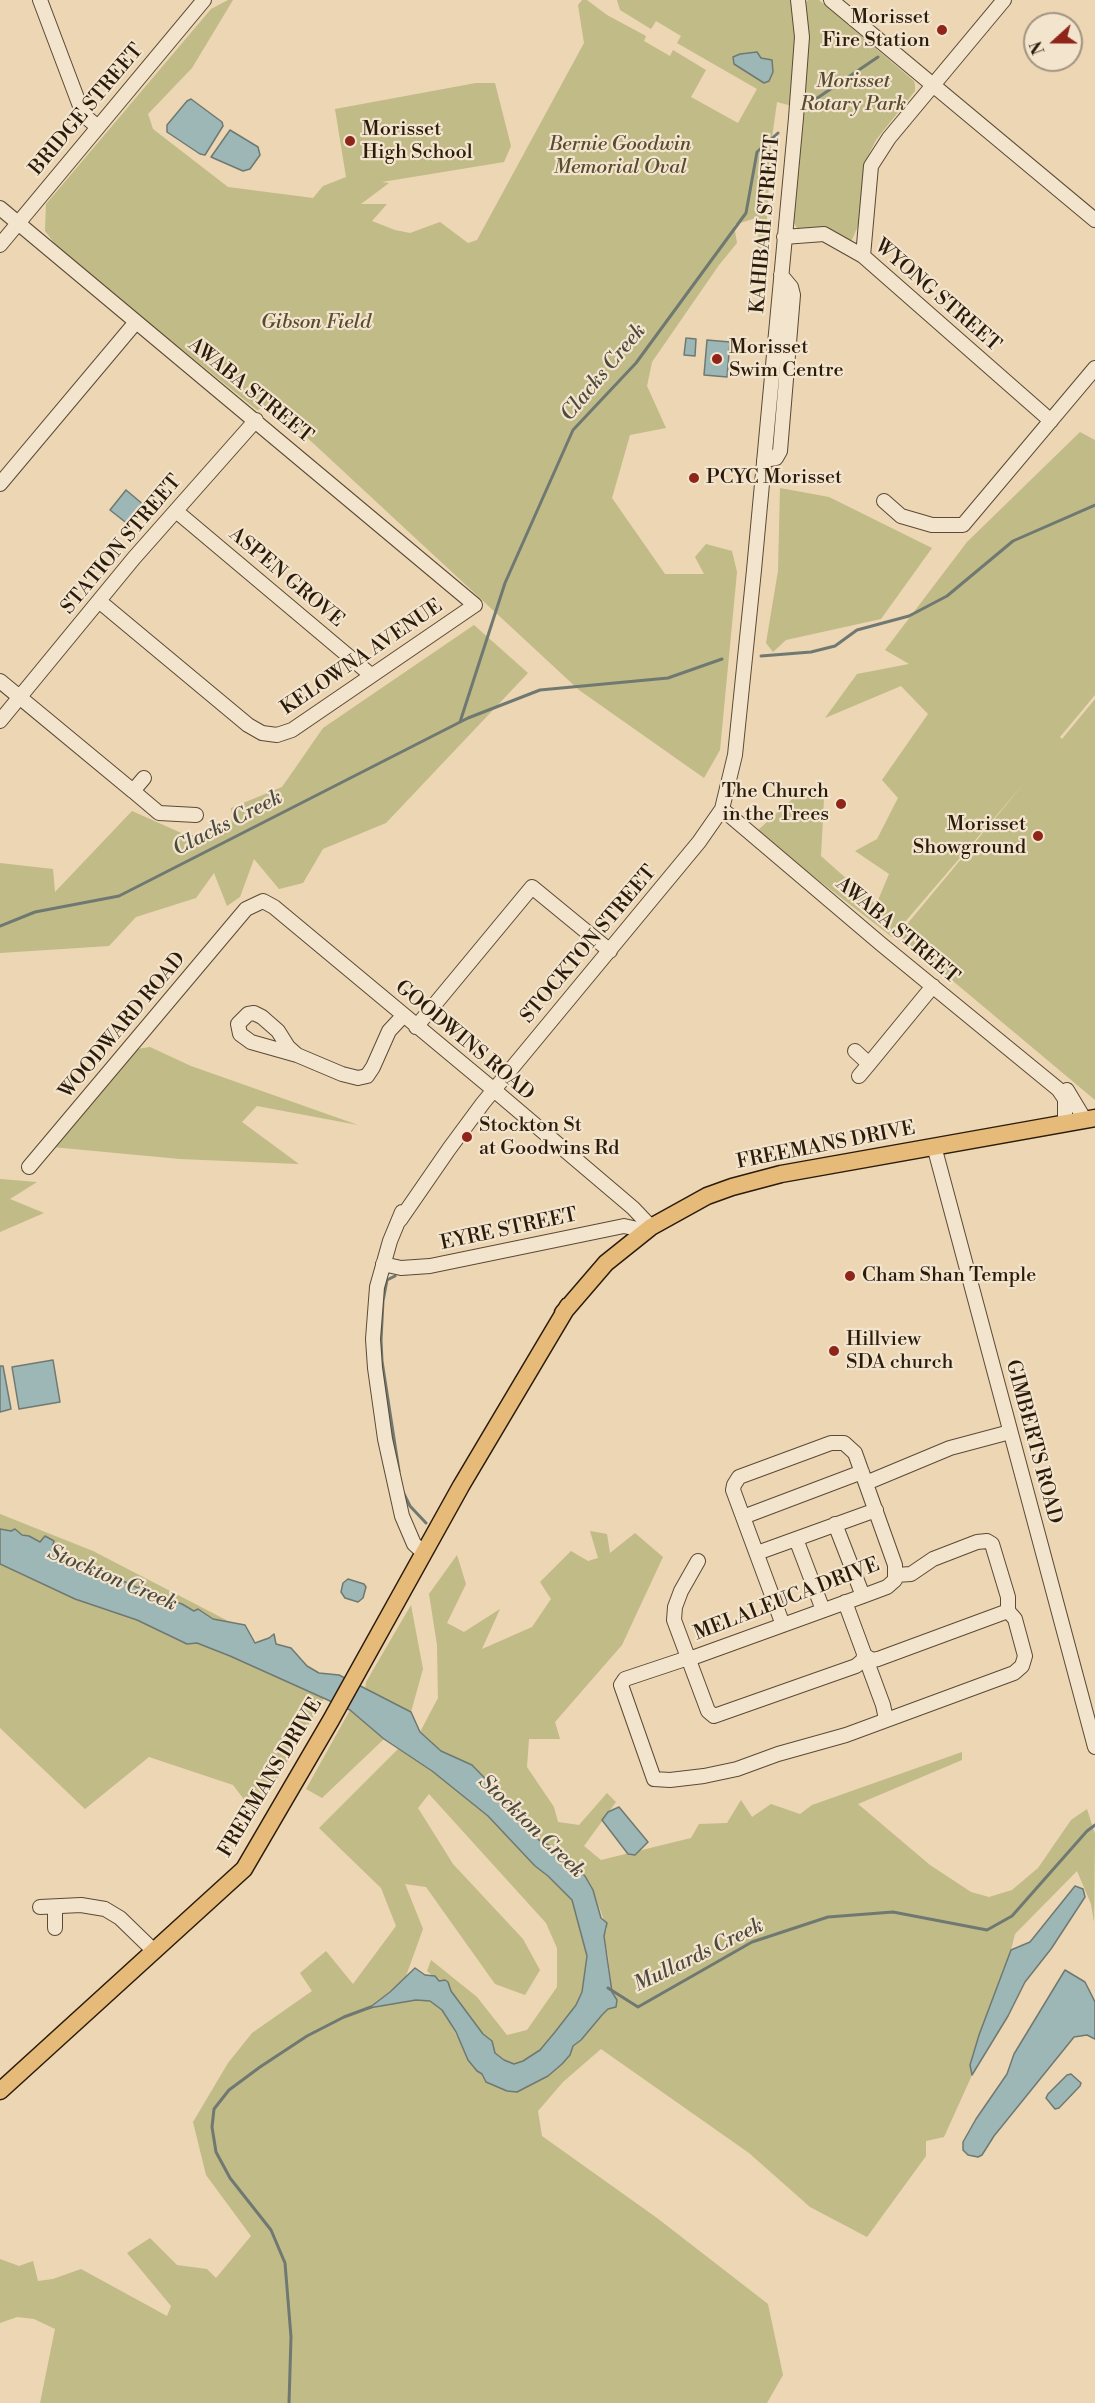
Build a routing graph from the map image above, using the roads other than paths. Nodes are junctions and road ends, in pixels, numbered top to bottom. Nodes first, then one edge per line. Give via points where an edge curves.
1 (40, 0) edge
2 (204, 0) edge
3 (798, 0) edge
4 (831, 0) edge
5 (1004, 0) edge
6 (933, 85) junction
7 (99, 127) junction
8 (0, 208) edge
9 (1095, 220) edge
10 (18, 223) junction
11 (784, 237) junction
12 (0, 245) edge
13 (863, 256) junction
14 (136, 322) junction
15 (1095, 368) edge
16 (256, 420) junction
17 (1051, 421) junction
18 (0, 484) edge
19 (884, 501) dead end
20 (176, 511) junction
21 (99, 601) junction
22 (475, 605) joint
23 (371, 675) junction
24 (0, 681) edge
25 (20, 698) junction
26 (0, 721) edge
27 (144, 778) dead end
28 (133, 792) junction
29 (722, 809) junction
30 (196, 815) dead end
31 (246, 909) joint
32 (610, 951) junction
33 (933, 986) junction
34 (402, 1016) junction
35 (416, 1027) junction
36 (855, 1051) dead end
37 (297, 1055) dead end
38 (869, 1064) junction
39 (859, 1076) dead end
40 (1049, 1081) junction
41 (494, 1090) junction
42 (1090, 1119) edge
43 (1065, 1123) junction
44 (934, 1146) junction
45 (29, 1167) dead end
46 (646, 1231) junction
47 (383, 1264) junction
48 (1010, 1432) junction
49 (864, 1477) junction
50 (876, 1510) junction
51 (743, 1517) junction
52 (836, 1524) junction
53 (796, 1539) junction
54 (424, 1553) junction
55 (757, 1553) junction
56 (698, 1561) dead end
57 (896, 1575) junction
58 (862, 1596) junction
59 (844, 1602) junction
60 (823, 1610) junction
61 (1008, 1611) junction
62 (783, 1625) junction
63 (864, 1655) junction
64 (689, 1659) junction
65 (886, 1719) junction
66 (1095, 1747) edge
67 (40, 1907) dead end
68 (55, 1907) junction
69 (55, 1928) dead end
70 (154, 1951) junction
71 (0, 2091) edge

1 - 7 street via 80,106
2 - 7 street, BRIDGE STREET
3 - 11 street, KAHIBAH STREET via 802,37
4 - 6 street
5 - 6 street
6 - 9 street
6 - 13 street via 871,166
7 - 10 street, BRIDGE STREET
8 - 10 street, AWABA STREET
10 - 12 street, BRIDGE STREET
10 - 14 street, AWABA STREET
11 - 13 street, WYONG STREET via 824,234
11 - 29 street, KAHIBAH STREET via 735,755
13 - 17 street, WYONG STREET
14 - 16 street, AWABA STREET
14 - 18 street
15 - 17 street
16 - 20 street, STATION STREET
16 - 22 street, AWABA STREET
17 - 19 street via 963,525 932,525 901,516
20 - 21 street, STATION STREET
20 - 23 street, ASPEN GROVE
21 - 23 street, KELOWNA AVENUE via 248,726 262,733 277,735 292,730
21 - 25 street, STATION STREET
22 - 23 street, KELOWNA AVENUE
24 - 25 street
25 - 26 street, STATION STREET
25 - 28 street
27 - 28 street
28 - 30 street via 159,813
29 - 32 street, STOCKTON STREET
29 - 33 street, AWABA STREET
31 - 34 street, GOODWINS ROAD via 263,901 274,907
31 - 45 street, WOODWARD ROAD
32 - 35 street via 532,887
32 - 41 street, STOCKTON STREET
33 - 38 street
33 - 40 street, AWABA STREET
34 - 35 street, GOODWINS ROAD
34 - 37 street via 389,1031 367,1076 342,1074
35 - 41 street, GOODWINS ROAD
36 - 38 street
38 - 39 street
40 - 42 street, AWABA STREET via 1070,1092 1076,1108
40 - 43 street, AWABA STREET via 1065,1099
41 - 46 street, GOODWINS ROAD via 633,1208
41 - 47 street, STOCKTON STREET via 400,1220
42 - 43 main road, FREEMANS DRIVE
43 - 44 main road, FREEMANS DRIVE
44 - 46 main road, FREEMANS DRIVE via 754,1180 707,1196
44 - 48 street, GIMBERTS ROAD
46 - 47 street, EYRE STREET via 624,1226 430,1266 401,1268
46 - 54 main road, FREEMANS DRIVE via 606,1263 568,1306 519,1375
47 - 54 street, STOCKTON STREET via 374,1306 378,1397 402,1516 414,1544
48 - 49 street
48 - 66 street, GIMBERTS ROAD
49 - 50 street
49 - 51 street
49 - 51 street via 853,1449 844,1443 831,1443 739,1477 733,1490
50 - 52 street
50 - 57 street
51 - 55 street
52 - 53 street
52 - 58 street
53 - 55 street
53 - 60 street
54 - 70 main road, FREEMANS DRIVE via 244,1869
55 - 62 street
56 - 64 street via 681,1591 674,1615
57 - 58 street, MELALEUCA DRIVE via 887,1587
57 - 61 street, MELALEUCA DRIVE via 911,1574 933,1559 987,1541 995,1548
58 - 59 street, MELALEUCA DRIVE
59 - 60 street, MELALEUCA DRIVE
59 - 63 street
60 - 62 street, MELALEUCA DRIVE
61 - 63 street via 878,1659
61 - 65 street via 1015,1620 1024,1656 1022,1666 1014,1673
62 - 64 street, MELALEUCA DRIVE
63 - 64 street via 856,1666 718,1716 708,1711
63 - 65 street
64 - 65 street, MELALEUCA DRIVE via 625,1679 621,1685 654,1779 721,1773
67 - 68 street
68 - 69 street
68 - 70 street via 81,1905 105,1909
70 - 71 main road, FREEMANS DRIVE

